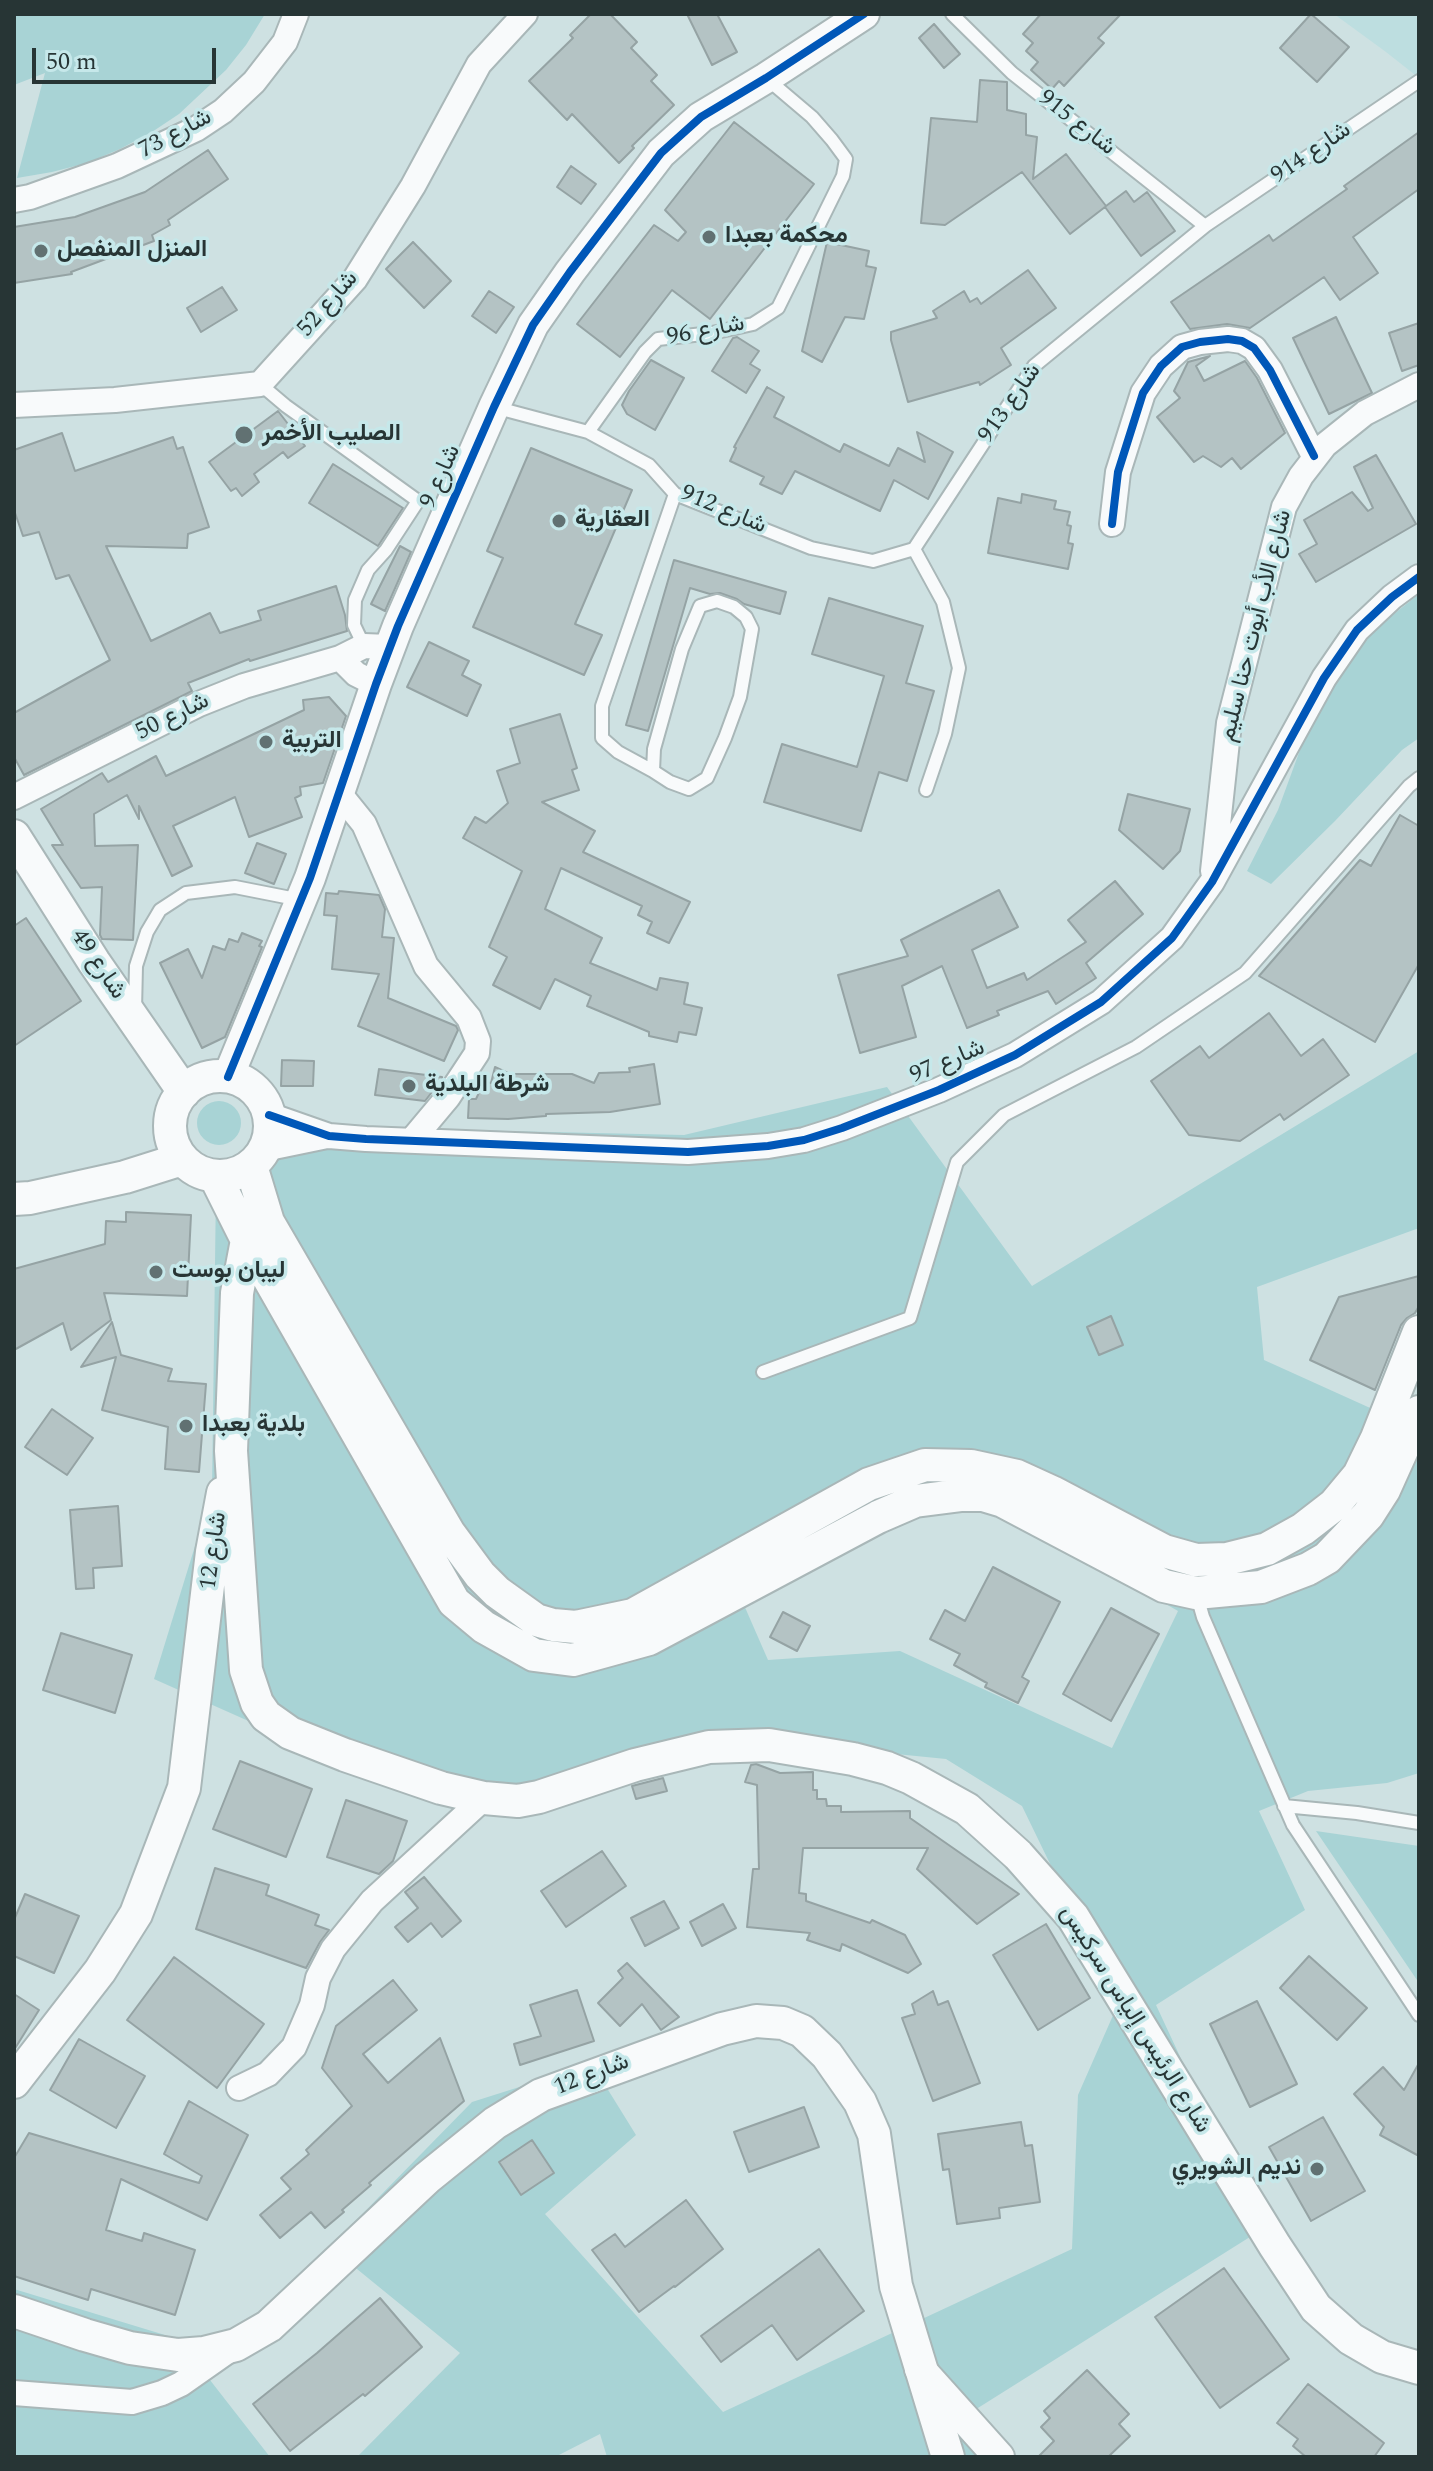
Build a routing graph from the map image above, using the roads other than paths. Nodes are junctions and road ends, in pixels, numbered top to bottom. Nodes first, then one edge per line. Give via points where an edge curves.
1 (296, 14) edge
2 (525, 14) edge
3 (864, 14) edge
4 (952, 14) edge
5 (766, 78) junction
6 (1419, 81) edge
7 (14, 200) edge
8 (1205, 226) junction
9 (260, 384) junction
10 (1419, 385) edge
11 (14, 405) edge
12 (494, 407) junction
13 (588, 432) junction
14 (1314, 456) junction
15 (675, 494) junction
16 (1112, 524) dead end
17 (914, 549) junction
18 (1419, 577) edge
19 (376, 647) junction
20 (340, 658) junction
21 (376, 684) junction
22 (653, 771) junction
23 (1419, 778) edge
24 (926, 790) dead end
25 (339, 793) junction
26 (14, 797) edge
27 (14, 836) edge
28 (1212, 882) junction
29 (301, 900) junction
30 (136, 1023) junction
31 (228, 1077) junction
32 (184, 1092) junction
33 (269, 1115) junction
34 (329, 1136) junction
35 (412, 1140) junction
36 (258, 1158) junction
37 (182, 1159) junction
38 (215, 1176) junction
39 (14, 1199) edge
40 (258, 1231) junction
41 (1419, 1332) edge
42 (763, 1372) dead end
43 (1419, 1412) edge
44 (231, 1451) junction
45 (1196, 1560) junction
46 (1196, 1593) junction
47 (484, 1798) junction
48 (1284, 1806) junction
49 (1419, 1823) edge
50 (1419, 2015) edge
51 (14, 2082) edge
52 (239, 2088) dead end
53 (14, 2311) edge
54 (236, 2345) junction
55 (919, 2368) junction
56 (1419, 2368) edge
57 (14, 2393) edge
58 (948, 2457) edge
59 (999, 2457) edge

1 - 7 street, شارع 73 via 285,42 254,82 196,129 117,166
2 - 9 street, شارع 52 via 479,64 355,279
3 - 5 street, شارع 9
4 - 8 lane, شارع 915 via 1012,73
5 - 12 street, شارع 9 via 701,117 661,153 533,325
5 - 13 lane, شارع 96 via 812,117 846,159 843,176 778,308 753,324 658,339
6 - 8 lane, شارع 914
8 - 17 lane, شارع 913 via 1034,366
9 - 11 street
9 - 19 lane via 418,501 368,570 355,600 354,625
10 - 14 street, شارع الأب أبوت حنا سليم via 1365,413
12 - 13 lane, شارع 912
12 - 19 street, شارع 9
13 - 15 lane, شارع 912 via 649,465
14 - 16 street via 1254,348 1228,339 1182,347 1143,393 1118,472
14 - 28 street, شارع الأب أبوت حنا سليم via 1284,507 1229,723
15 - 17 lane, شارع 912 via 811,548 873,561
15 - 22 lane via 602,706 602,738
17 - 24 lane via 943,602 959,668
18 - 28 street, شارع 97 via 1357,630 1324,678
19 - 20 street, شارع 50
19 - 21 street, شارع 9
20 - 21 street
20 - 26 street, شارع 50 via 199,704
21 - 25 street, شارع 9
22 - 22 lane via 654,749 682,649 700,606 717,601 734,607 752,629 740,697 707,778 689,789
23 - 42 lane via 1245,973 1136,1047 1004,1115 957,1162 910,1318
25 - 29 street, شارع 9
25 - 35 street via 364,824 426,966 469,1018 478,1041 477,1053 448,1097
27 - 30 main road, شارع 49
28 - 35 street, شارع 97 via 1172,938 1101,1002 1015,1055 842,1128 768,1146 688,1152
29 - 30 lane via 235,887 186,893 160,910 136,966
29 - 31 street, شارع 9
30 - 32 main road, شارع 49
31 - 32 main road via 197,1082
31 - 33 main road via 253,1088
32 - 37 main road via 175,1104 170,1133
33 - 34 street, شارع 97
33 - 36 main road
34 - 35 street, شارع 97
34 - 36 street, شارع 97
36 - 38 main road via 240,1173
36 - 40 main road
37 - 38 main road
37 - 39 main road via 125,1177
38 - 40 main road
40 - 44 main road, شارع الرئيس إلياس سركيس via 237,1293
40 - 45 main road via 449,1533 480,1575 536,1620 576,1627 633,1615 869,1484 925,1465 971,1466 1017,1476 1164,1551
40 - 46 main road via 454,1602 484,1627 534,1655 573,1660 649,1639 878,1517 915,1501 962,1495 1003,1501 1147,1578
41 - 45 main road via 1359,1475 1334,1505 1267,1549
43 - 46 main road via 1384,1490 1327,1558 1261,1587
44 - 47 main road, شارع الرئيس إلياس سركيس via 246,1670 266,1716 290,1733 345,1755
44 - 51 main road, شارع 12 via 212,1552 184,1788 136,1914 100,1971
45 - 46 main road
46 - 48 lane
47 - 52 street via 372,1901 333,1949 294,2047 268,2074
47 - 56 main road, شارع الرئيس إلياس سركيس via 518,1801 709,1747 769,1745 887,1768 967,1809 1018,1855 1073,1917 1316,2308 1351,2339 1382,2357
48 - 49 lane
48 - 50 lane
53 - 54 main road, شارع 12 via 130,2348 178,2355
54 - 55 main road, شارع 12 via 269,2326 427,2178 506,2116 569,2084 756,2021 802,2031 827,2055 860,2102 874,2134 896,2286
54 - 57 street via 181,2384 132,2402
55 - 58 main road, شارع 12
55 - 59 street

